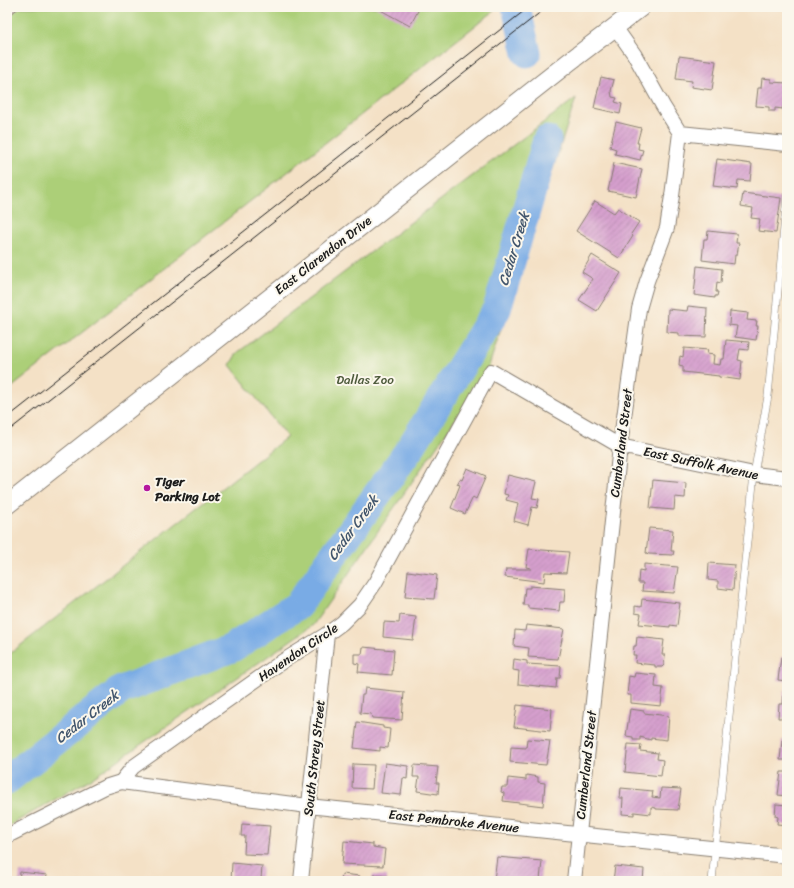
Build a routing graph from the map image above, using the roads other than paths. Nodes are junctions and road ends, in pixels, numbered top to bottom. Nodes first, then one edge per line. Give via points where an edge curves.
1 (640, 7) edge
2 (615, 27) junction
3 (680, 133) junction
4 (787, 144) edge
5 (787, 196) edge
6 (491, 371) joint
7 (620, 446) junction
8 (754, 474) junction
9 (787, 478) edge
10 (7, 505) edge
11 (327, 634) junction
12 (121, 782) junction
13 (308, 806) junction
14 (578, 834) junction
15 (7, 836) edge
16 (715, 849) junction
17 (787, 856) edge
18 (301, 881) edge
19 (574, 881) edge
20 (712, 881) edge

1 - 2 street, East Clarendon Drive
2 - 3 street via 634,54
2 - 10 street, East Clarendon Drive
3 - 4 street
3 - 7 street, Cumberland Street via 666,228 640,309
5 - 8 lane via 768,396
6 - 7 street, East Suffolk Avenue
6 - 11 street, Havendon Circle via 375,583 360,605
7 - 8 street, East Suffolk Avenue
7 - 14 street, Cumberland Street
8 - 9 street, East Suffolk Avenue
8 - 16 lane
11 - 12 street, Havendon Circle via 283,661 133,767
11 - 13 street, South Storey Street
12 - 13 street, East Pembroke Avenue
12 - 15 street via 105,787
13 - 14 street, East Pembroke Avenue
13 - 18 street, South Storey Street
14 - 16 street, East Pembroke Avenue
14 - 19 street, Cumberland Street
16 - 17 street, East Pembroke Avenue
16 - 20 lane

